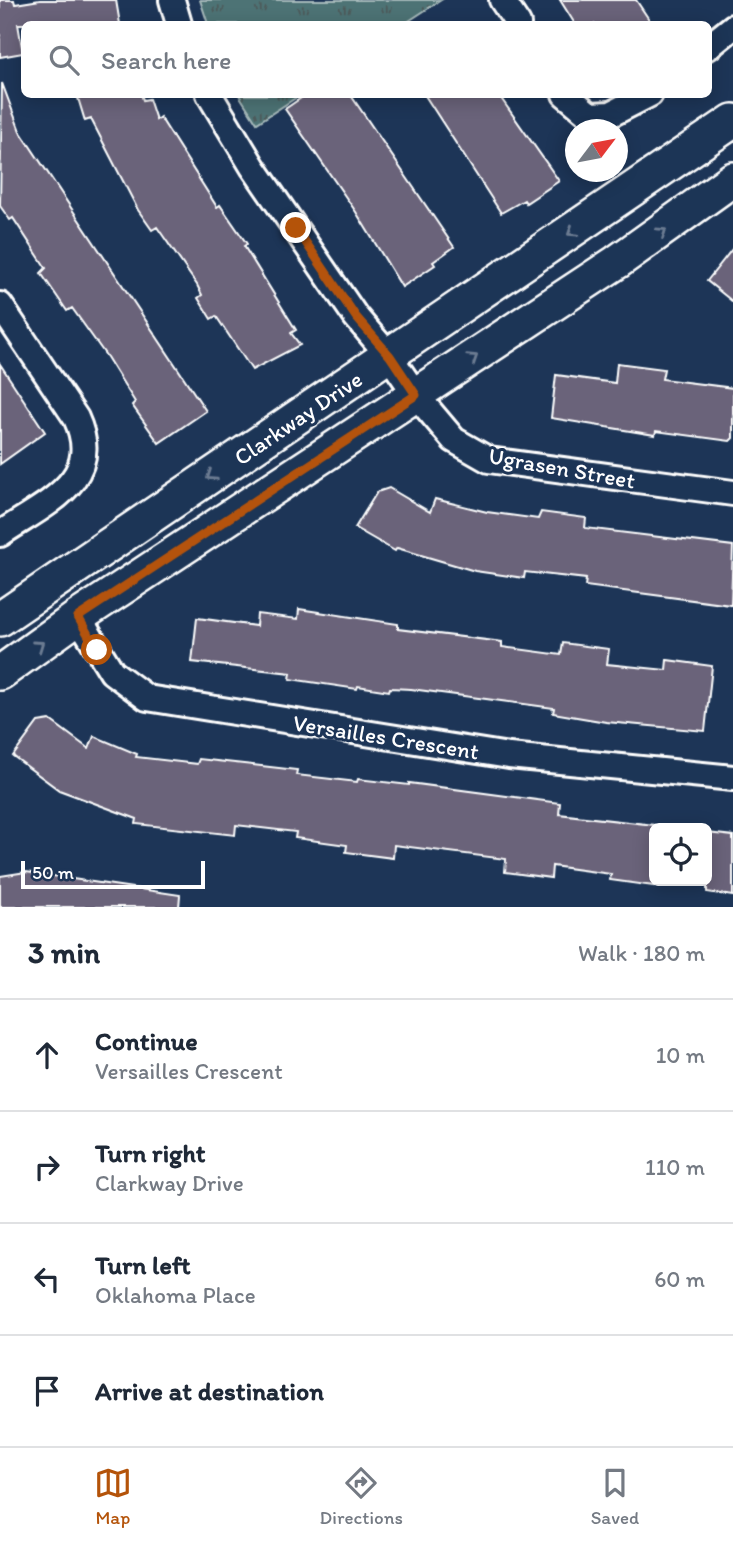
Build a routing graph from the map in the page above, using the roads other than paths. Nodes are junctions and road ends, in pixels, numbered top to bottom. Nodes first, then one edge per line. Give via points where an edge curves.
1 (172, 0) edge
2 (502, 0) edge
3 (178, 21) edge
4 (516, 21) edge
5 (733, 27) edge
6 (712, 44) edge
7 (211, 98) edge
8 (570, 98) edge
9 (642, 98) edge
10 (733, 121) edge
11 (733, 178) edge
12 (0, 305) edge
13 (390, 356) junction
14 (416, 395) junction
15 (733, 493) edge
16 (0, 534) edge
17 (78, 617) junction
18 (0, 619) edge
19 (0, 673) edge
20 (733, 778) edge

1 - 3 street
2 - 4 street
5 - 6 street
7 - 13 street, Ugrasen Street via 356,317
8 - 9 street via 590,115 611,114
10 -> 13 street, Clarkway Drive
14 -> 11 street, Clarkway Drive via 617,262
12 - 16 street via 76,418 85,454 71,485
13 - 14 street, Ugrasen Street
13 -> 18 street, Clarkway Drive
14 - 15 street, Ugrasen Street via 454,440 489,460
14 - 17 street, Clarkway Drive
19 -> 17 street, Clarkway Drive
17 - 20 street, Versailles Crescent via 112,672 147,698 509,756

